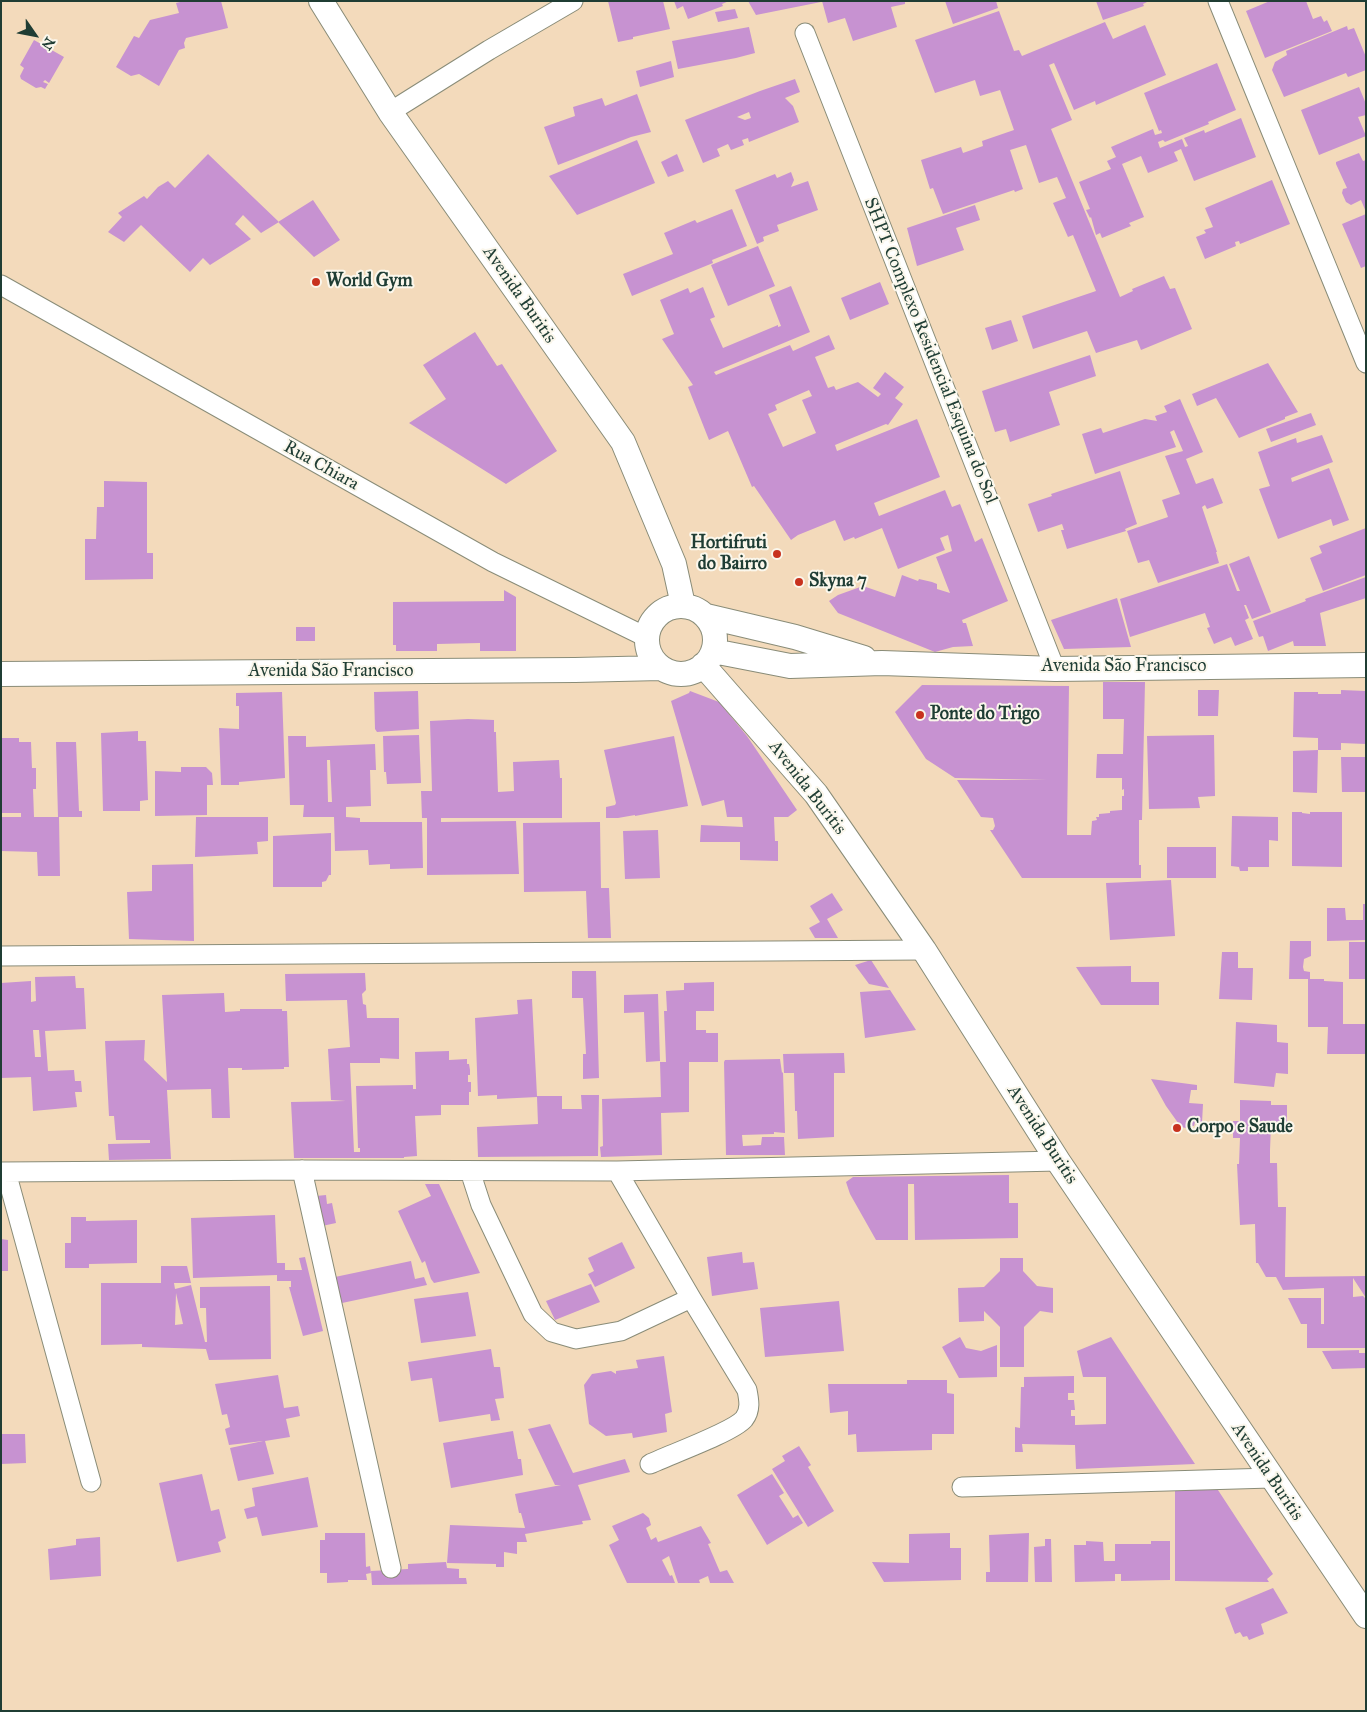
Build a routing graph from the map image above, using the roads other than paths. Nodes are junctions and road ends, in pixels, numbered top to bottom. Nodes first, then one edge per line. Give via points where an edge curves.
1 (321, 1) edge
2 (573, 1) edge
3 (1218, 1) edge
4 (805, 33) dead end
5 (390, 112) junction
6 (1, 285) edge
7 (1366, 364) edge
8 (683, 605) junction
9 (706, 616) junction
10 (646, 637) junction
11 (708, 658) junction
12 (882, 663) junction
13 (1366, 665) edge
14 (661, 668) junction
15 (1055, 669) junction
16 (1, 674) edge
17 (924, 950) junction
18 (1, 956) edge
19 (1058, 1161) junction
20 (302, 1170) junction
21 (470, 1170) junction
22 (617, 1171) junction
23 (4, 1172) edge
24 (691, 1298) junction
25 (650, 1464) dead end
26 (1271, 1478) junction
27 (91, 1482) dead end
28 (962, 1486) dead end
29 (390, 1568) dead end
30 (1366, 1616) edge

1 - 5 street, Avenida Buritis
2 - 5 street
3 - 7 street
4 - 15 street, SHPT Complexo Residencial Esquina do Sol
5 - 8 street, Avenida Buritis via 623,442 668,546
6 - 10 street, Rua Chiara via 493,562
8 - 9 street
8 - 10 street via 670,607 658,614
9 - 11 street via 715,641
9 - 12 street, Avenida São Francisco via 795,637
10 - 14 street via 652,660
11 - 12 street, Avenida São Francisco via 790,666
11 - 14 street via 693,672 671,673
11 - 17 street, Avenida Buritis via 816,794
12 - 15 street, Avenida São Francisco
13 - 15 street, Avenida São Francisco
14 - 16 street, Avenida São Francisco
17 - 18 street
17 - 19 street, Avenida Buritis
19 - 22 street
19 - 26 street, Avenida Buritis
20 - 21 street
20 - 23 street
20 - 29 street
21 - 22 street
21 - 24 street via 481,1205 533,1314 552,1332 576,1339 622,1331
22 - 24 street
23 - 27 street
24 - 25 street via 747,1390 750,1404 745,1418 733,1428
26 - 28 street
26 - 30 street, Avenida Buritis

